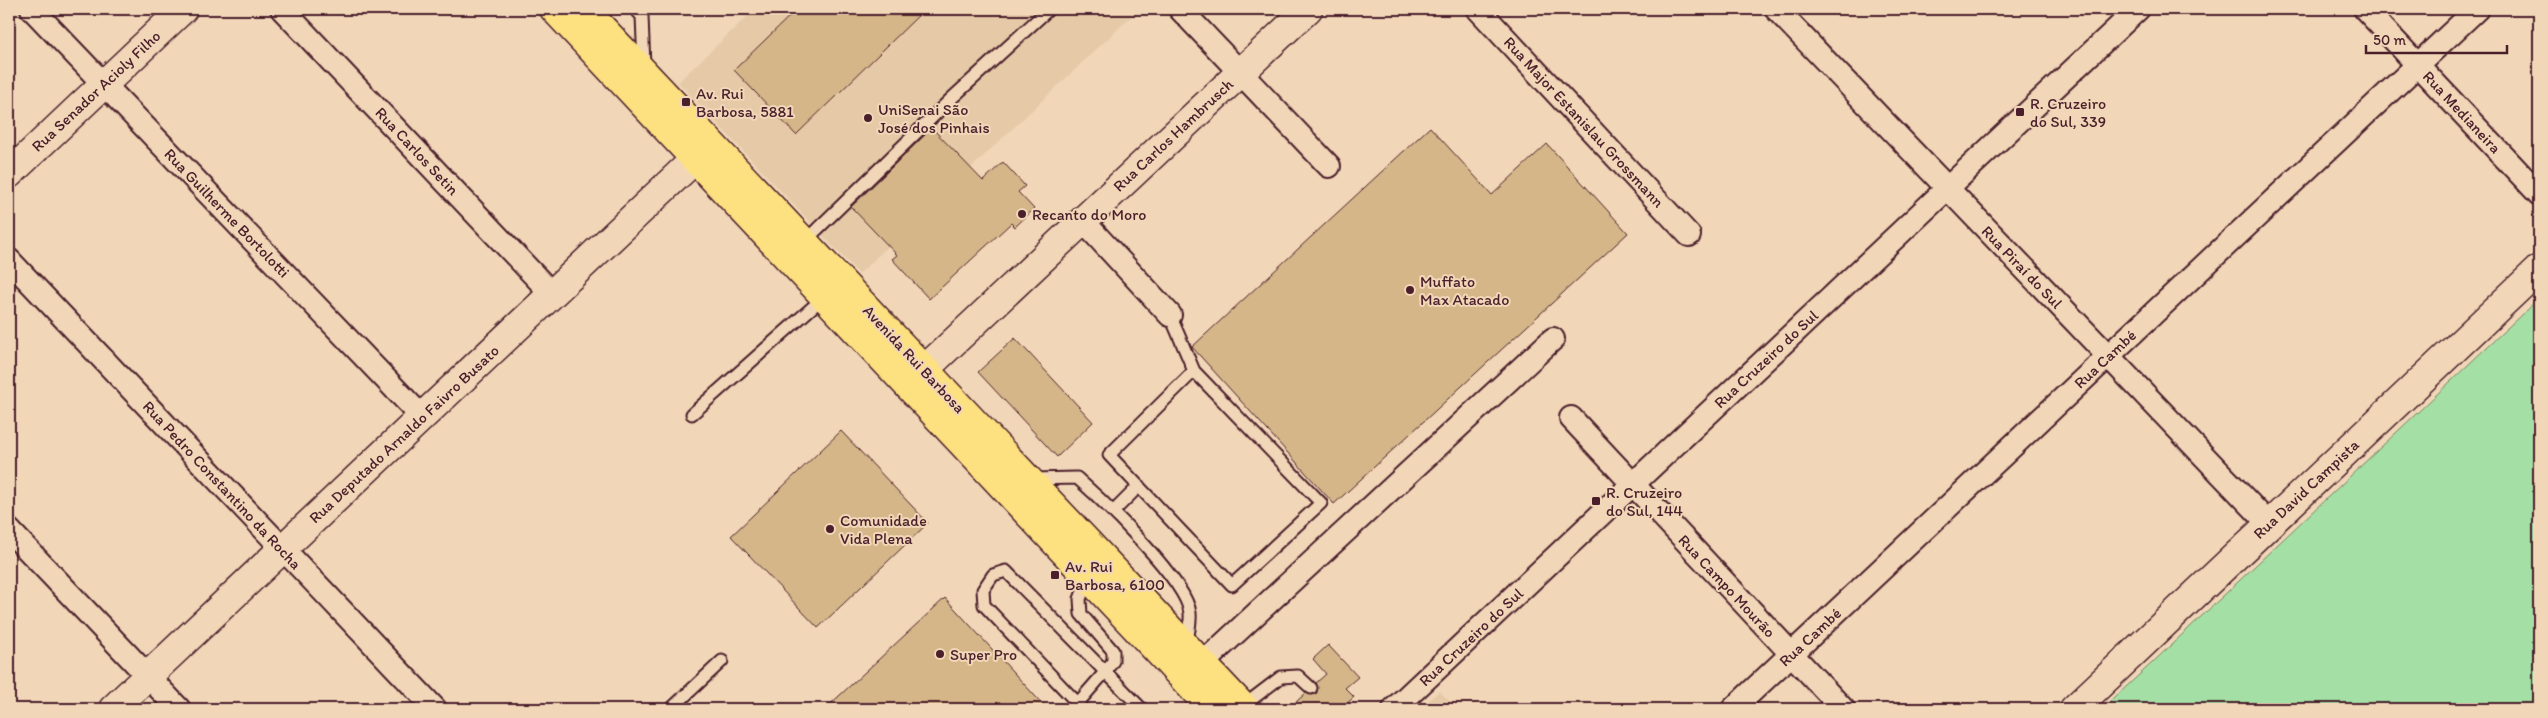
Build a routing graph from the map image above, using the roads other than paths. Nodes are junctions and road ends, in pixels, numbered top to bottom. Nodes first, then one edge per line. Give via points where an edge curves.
1 (32, 9) edge
2 (183, 9) edge
3 (282, 9) edge
4 (554, 9) edge
5 (584, 9) edge
6 (635, 9) edge
7 (1050, 9) edge
8 (1180, 9) edge
9 (1308, 9) edge
10 (1478, 9) edge
11 (1776, 9) edge
12 (2138, 9) edge
13 (2365, 9) edge
14 (2477, 9) edge
15 (2418, 65) junction
16 (644, 72) junction
17 (1240, 72) junction
18 (104, 84) junction
19 (695, 159) junction
20 (1330, 166) dead end
21 (9, 174) edge
22 (1947, 188) junction
23 (2539, 194) edge
24 (1083, 221) junction
25 (1689, 236) dead end
26 (804, 242) junction
27 (9, 260) edge
28 (2539, 269) edge
29 (552, 294) junction
30 (824, 297) junction
31 (1170, 315) joint
32 (1552, 338) dead end
33 (2108, 356) junction
34 (1194, 371) junction
35 (916, 377) junction
36 (692, 414) dead end
37 (422, 417) junction
38 (1570, 418) dead end
39 (1028, 479) junction
40 (1633, 485) junction
41 (1139, 486) junction
42 (1114, 511) junction
43 (2269, 524) junction
44 (9, 530) edge
45 (283, 549) junction
46 (1088, 577) junction
47 (1791, 654) junction
48 (1194, 656) junction
49 (722, 661) dead end
50 (1106, 672) junction
51 (148, 676) junction
52 (1311, 688) dead end
53 (1080, 706) edge
54 (1244, 708) edge
55 (113, 709) edge
56 (179, 709) edge
57 (435, 709) edge
58 (671, 709) edge
59 (1142, 709) edge
60 (1212, 709) edge
61 (1394, 709) edge
62 (1733, 709) edge
63 (1843, 709) edge
64 (2074, 709) edge

1 - 18 street, Rua Guilherme Bortolotti
2 - 18 street, Rua Senador Acioly Filho
3 - 29 street, Rua Carlos Setin
4 - 19 main road, Avenida Rui Barbosa
5 - 16 main road, Avenida Rui Barbosa
6 - 16 lane via 642,16
7 - 26 lane via 951,99
8 - 17 street
9 - 17 street, Rua Carlos Hambrusch
10 - 25 street, Rua Major Estanislau Grossmann
11 - 22 street, Rua Piraí do Sul
12 - 22 street, Rua Cruzeiro do Sul
13 - 15 street, Rua Medianeira
14 - 15 street, Rua Cambé
15 - 23 street, Rua Medianeira
15 - 33 street, Rua Cambé
16 - 26 main road, Avenida Rui Barbosa
17 - 20 street
17 - 24 street, Rua Carlos Hambrusch
18 - 21 street, Rua Senador Acioly Filho
18 - 37 street, Rua Guilherme Bortolotti
19 - 29 street, Rua Deputado Arnaldo Faivro Busato
19 - 30 main road, Avenida Rui Barbosa
22 - 33 street, Rua Piraí do Sul
22 - 40 street, Rua Cruzeiro do Sul
24 - 31 street
24 - 35 street, Rua Carlos Hambrusch
26 - 35 main road, Avenida Rui Barbosa
27 - 45 street, Rua Pedro Constantino da Rocha
28 - 43 street, Rua David Campista
29 - 37 street, Rua Deputado Arnaldo Faivro Busato
30 - 35 main road, Avenida Rui Barbosa
30 - 36 lane
31 - 34 lane
32 - 48 street
33 - 43 street, Rua Piraí do Sul
33 - 47 street, Rua Cambé
34 - 41 lane via 1109,455
34 - 41 lane via 1321,503 1232,585
35 - 39 main road, Avenida Rui Barbosa
35 - 46 main road, Avenida Rui Barbosa
37 - 45 street, Rua Deputado Arnaldo Faivro Busato
38 - 40 street, Rua Campo Mourão
39 - 42 lane via 1077,478
39 - 48 main road, Avenida Rui Barbosa
40 - 47 street, Rua Campo Mourão
40 - 61 street, Rua Cruzeiro do Sul
41 - 42 lane
42 - 48 lane via 1172,577 1190,611
43 - 64 street, Rua David Campista
44 - 51 street
45 - 51 street, Rua Deputado Arnaldo Faivro Busato
45 - 57 street, Rua Pedro Constantino da Rocha
46 - 50 lane via 1079,608 1113,651
46 - 60 main road, Avenida Rui Barbosa
47 - 62 street, Rua Cambé
47 - 63 street, Rua Campo Mourão
48 - 54 main road, Avenida Rui Barbosa
49 - 58 lane
50 - 53 lane
50 - 53 lane via 1006,571 993,575 983,590 984,605
50 - 59 lane
51 - 55 street, Rua Deputado Arnaldo Faivro Busato
51 - 56 street
52 - 54 lane via 1298,676 1281,677

